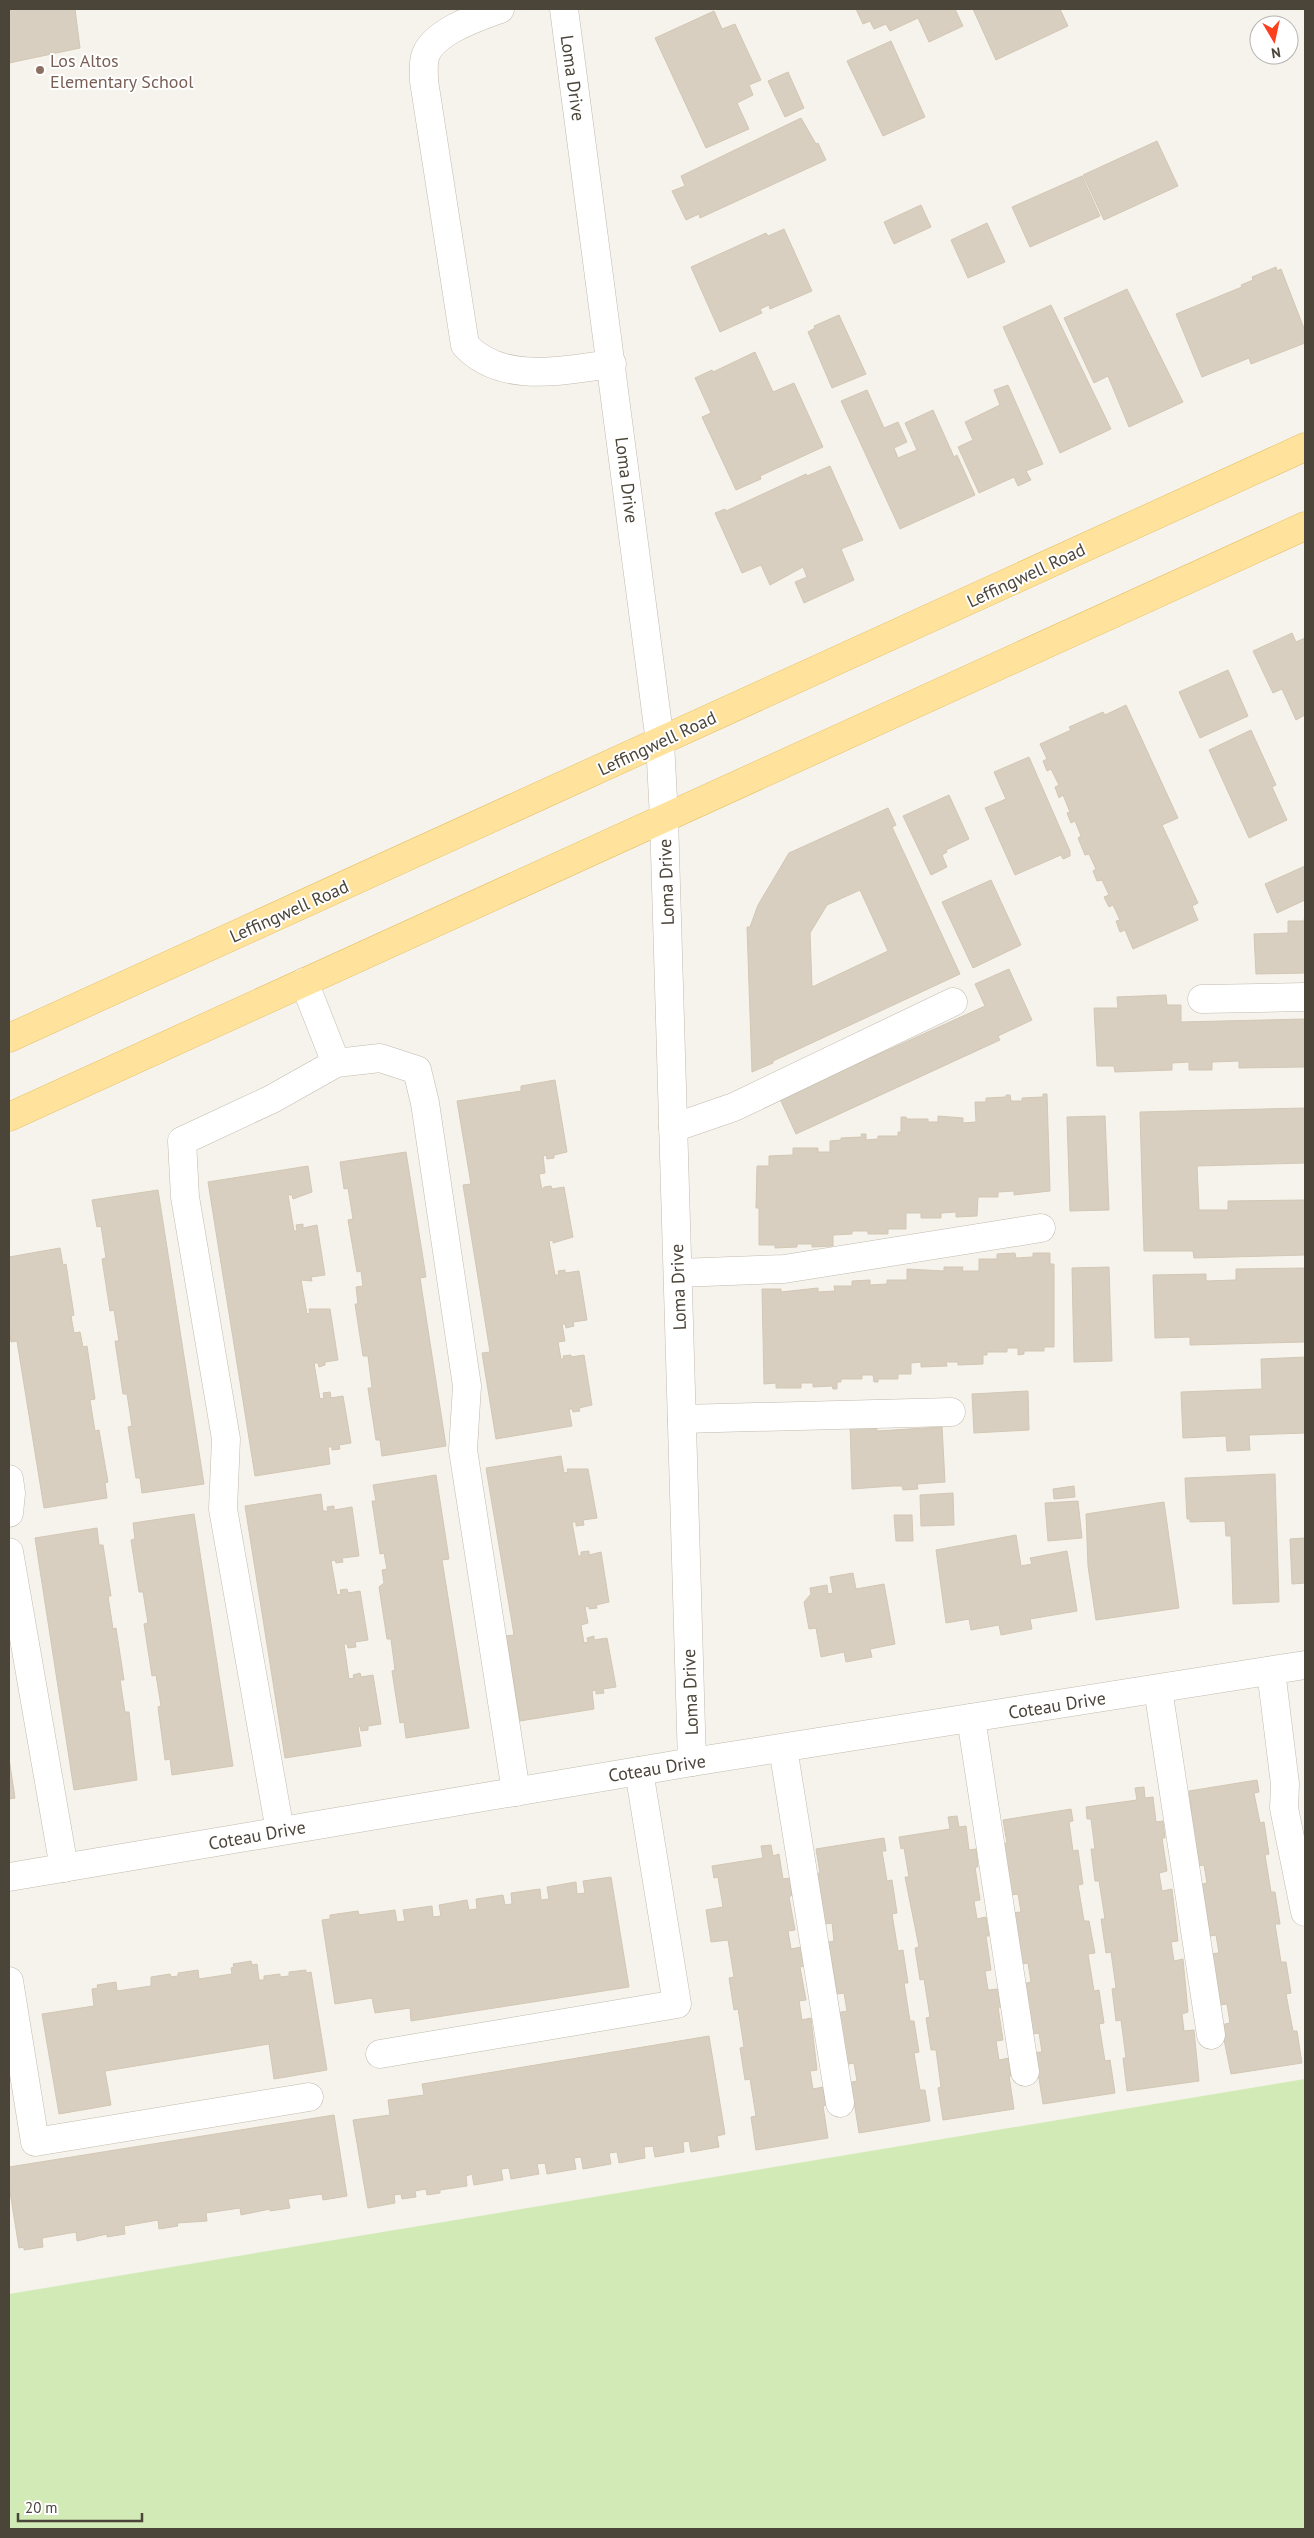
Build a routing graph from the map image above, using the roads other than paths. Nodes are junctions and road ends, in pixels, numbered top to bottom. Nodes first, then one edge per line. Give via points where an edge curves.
1 (500, 9) edge
2 (564, 9) edge
3 (612, 364) junction
4 (1305, 447) edge
5 (1305, 526) edge
6 (660, 742) junction
7 (664, 818) junction
8 (304, 982) junction
9 (1305, 997) edge
10 (1202, 999) dead end
11 (952, 1002) dead end
12 (9, 1038) edge
13 (336, 1063) junction
14 (9, 1116) edge
15 (673, 1128) junction
16 (1041, 1228) dead end
17 (678, 1273) junction
18 (951, 1412) dead end
19 (682, 1419) junction
20 (9, 1479) edge
21 (9, 1513) edge
22 (9, 1552) edge
23 (1305, 1666) edge
24 (1271, 1671) junction
25 (1158, 1689) junction
26 (970, 1718) junction
27 (783, 1748) junction
28 (692, 1762) junction
29 (639, 1771) junction
30 (516, 1792) junction
31 (280, 1831) junction
32 (64, 1868) junction
33 (9, 1877) edge
34 (1305, 1912) edge
35 (9, 1981) edge
36 (1211, 2035) dead end
37 (380, 2054) dead end
38 (1025, 2072) dead end
39 (309, 2097) dead end
40 (840, 2103) dead end

1 - 3 street via 467,21 442,35 425,56 424,81 465,345 491,364 516,371 546,372
2 - 3 street, Loma Drive
3 - 6 street, Loma Drive
4 - 6 main road, Leffingwell Road
5 - 7 main road
6 - 7 street, Loma Drive
6 - 12 main road, Leffingwell Road
7 - 8 main road
7 - 15 street, Loma Drive
8 - 13 street
8 - 14 main road
9 - 10 street
11 - 15 street via 734,1107
13 - 30 street via 380,1058 417,1070 426,1103 467,1386 463,1450
13 - 31 street via 272,1099 182,1141 184,1197 226,1438 224,1509
15 - 17 street, Loma Drive
16 - 17 street via 784,1270
17 - 19 street, Loma Drive
18 - 19 street
19 - 28 street, Loma Drive
20 - 21 street
22 - 32 street
23 - 24 street, Coteau Drive
24 - 25 street, Coteau Drive
24 - 34 street via 1285,1784 1284,1808
25 - 26 street, Coteau Drive
25 - 36 street
26 - 27 street, Coteau Drive
26 - 38 street
27 - 28 street, Coteau Drive
27 - 40 street
28 - 29 street, Coteau Drive
29 - 30 street, Coteau Drive
29 - 37 street via 677,2004
30 - 31 street, Coteau Drive
31 - 32 street, Coteau Drive
32 - 33 street, Coteau Drive
35 - 39 street via 35,2142

